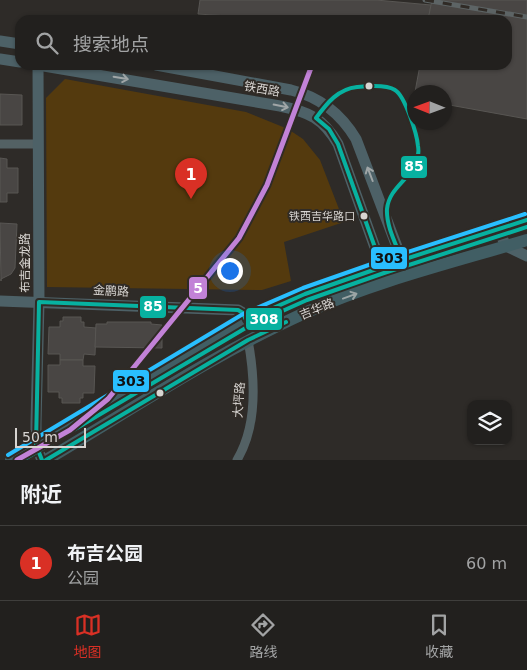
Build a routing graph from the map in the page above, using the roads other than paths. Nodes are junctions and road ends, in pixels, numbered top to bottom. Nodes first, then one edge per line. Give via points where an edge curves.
1 (0, 41) edge
2 (15, 43) edge
3 (0, 58) edge
4 (15, 61) edge
5 (38, 70) edge
6 (68, 70) edge
7 (183, 70) edge
8 (0, 144) edge
9 (38, 144) junction
10 (527, 220) edge
11 (498, 229) junction
12 (527, 240) edge
13 (506, 246) junction
14 (527, 256) edge
15 (402, 260) junction
16 (382, 267) junction
17 (0, 301) edge
18 (39, 302) junction
19 (246, 320) junction
20 (248, 340) junction
21 (36, 445) junction
22 (11, 460) edge
23 (44, 460) edge
24 (237, 460) edge

1 - 2 main road
3 - 4 main road
5 - 9 main road, 布吉金龙路
6 -> 16 main road, 铁西路 via 280,106 316,118 329,129 338,144
15 -> 7 main road, 铁西路 via 356,139 332,109 317,99 291,90
8 - 9 street
9 - 18 main road, 布吉金龙路
10 - 11 main road, 吉华路
11 - 13 main road
11 - 15 main road, 吉华路
12 - 13 main road, 吉华路
13 - 14 main road
20 -> 13 main road, 吉华路 via 309,311 394,280
15 - 16 main road, 吉华路
16 - 19 main road, 吉华路 via 305,294
17 - 18 main road, 金鹏路
18 - 19 main road, 金鹏路 via 238,310
18 - 21 main road, 布吉金龙路
19 - 21 main road, 吉华路
20 - 23 main road, 吉华路
20 - 24 street, 大坪路 via 254,386 251,418
21 - 22 main road, 吉华路
21 - 23 main road, 布吉金龙路

